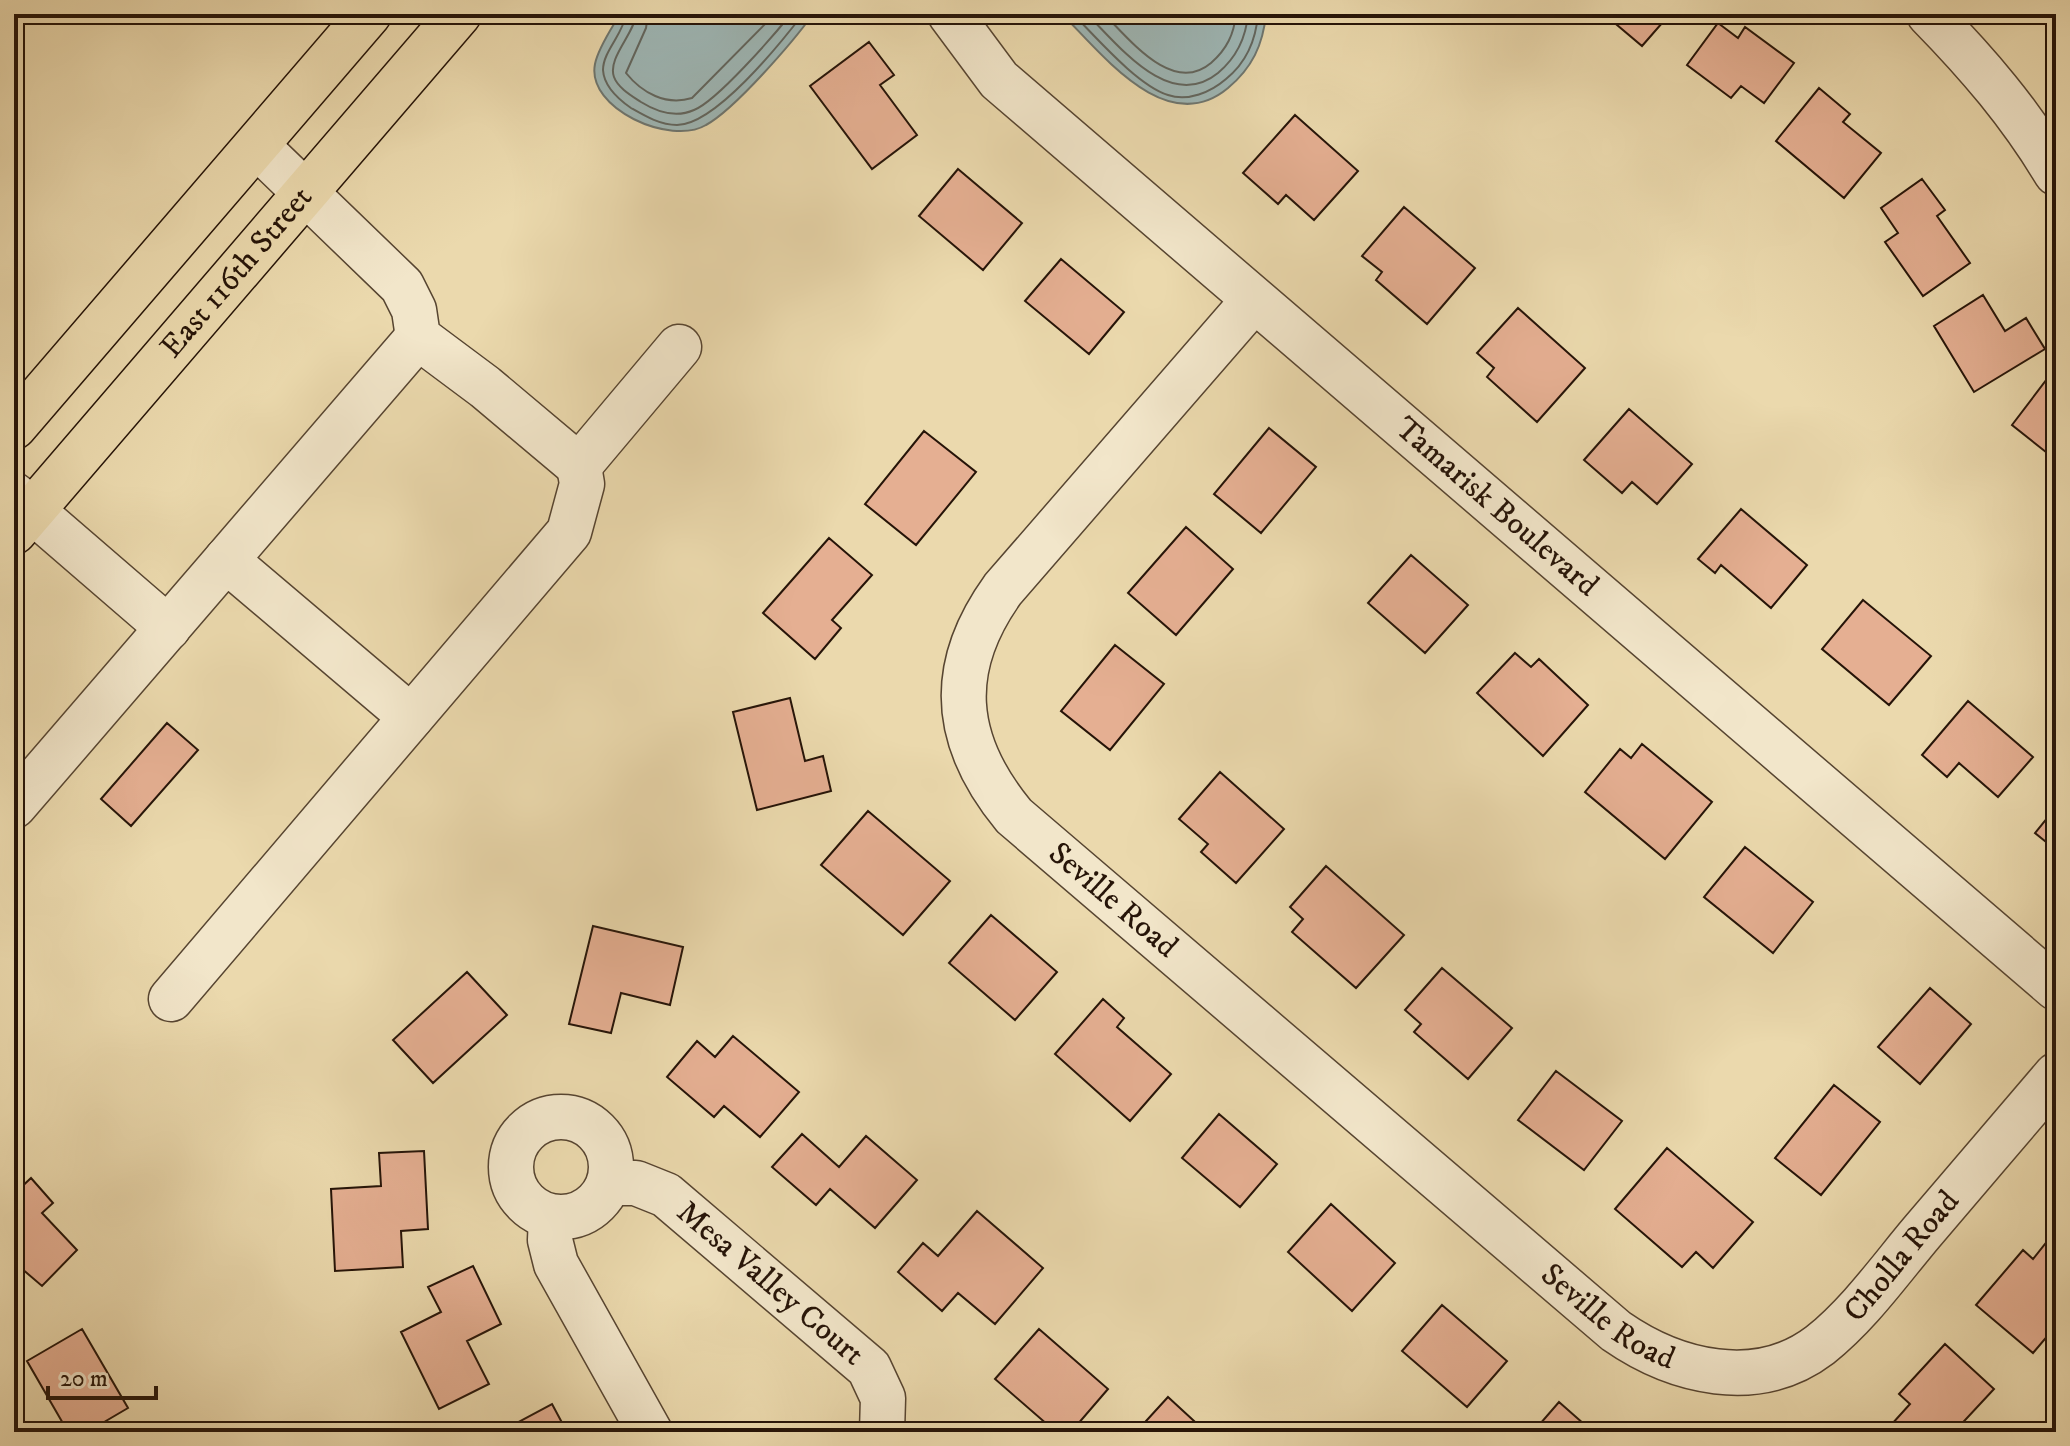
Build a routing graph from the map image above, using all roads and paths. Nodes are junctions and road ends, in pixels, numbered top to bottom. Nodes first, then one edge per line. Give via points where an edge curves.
1 (369, 14) edge
2 (459, 14) edge
3 (950, 14) edge
4 (1929, 14) edge
5 (257, 146) junction
6 (2056, 173) edge
7 (307, 190) junction
8 (1253, 301) junction
9 (418, 337) junction
10 (679, 347) dead end
11 (14, 427) edge
12 (579, 466) junction
13 (20, 512) edge
14 (226, 560) junction
15 (168, 628) junction
16 (411, 717) junction
17 (14, 806) edge
18 (2056, 988) edge
19 (171, 999) dead end
20 (2056, 1075) edge
21 (609, 1183) junction
22 (551, 1217) junction
23 (1708, 1372) joint
24 (650, 1432) edge
25 (882, 1432) edge

1 - 5 main road, East 116th Street
2 - 7 main road, East 116th Street
3 - 8 street, Tamarisk Boulevard via 999,80
4 - 6 street via 2010,102
5 - 7 street
5 - 11 main road, East 116th Street
7 - 9 street via 402,286 414,310
7 - 13 main road, East 116th Street
8 - 18 street, Tamarisk Boulevard
8 - 23 street, Seville Road via 983,617 968,657 962,706 984,776 1014,816 1616,1331 1654,1356
9 - 12 street
9 - 14 street
10 - 12 street
12 - 16 street via 582,484 569,532
13 - 15 street
14 - 15 street
14 - 16 street
15 - 17 street
16 - 19 street
20 - 23 street, Cholla Road via 1861,1304 1819,1345 1757,1370
21 - 22 street via 593,1206 580,1214
21 - 22 street via 609,1149 593,1128 570,1117 536,1123 514,1149 511,1167 522,1199
21 - 25 street, Mesa Valley Court via 636,1183 666,1195 853,1352 880,1384
22 - 24 street via 556,1264

